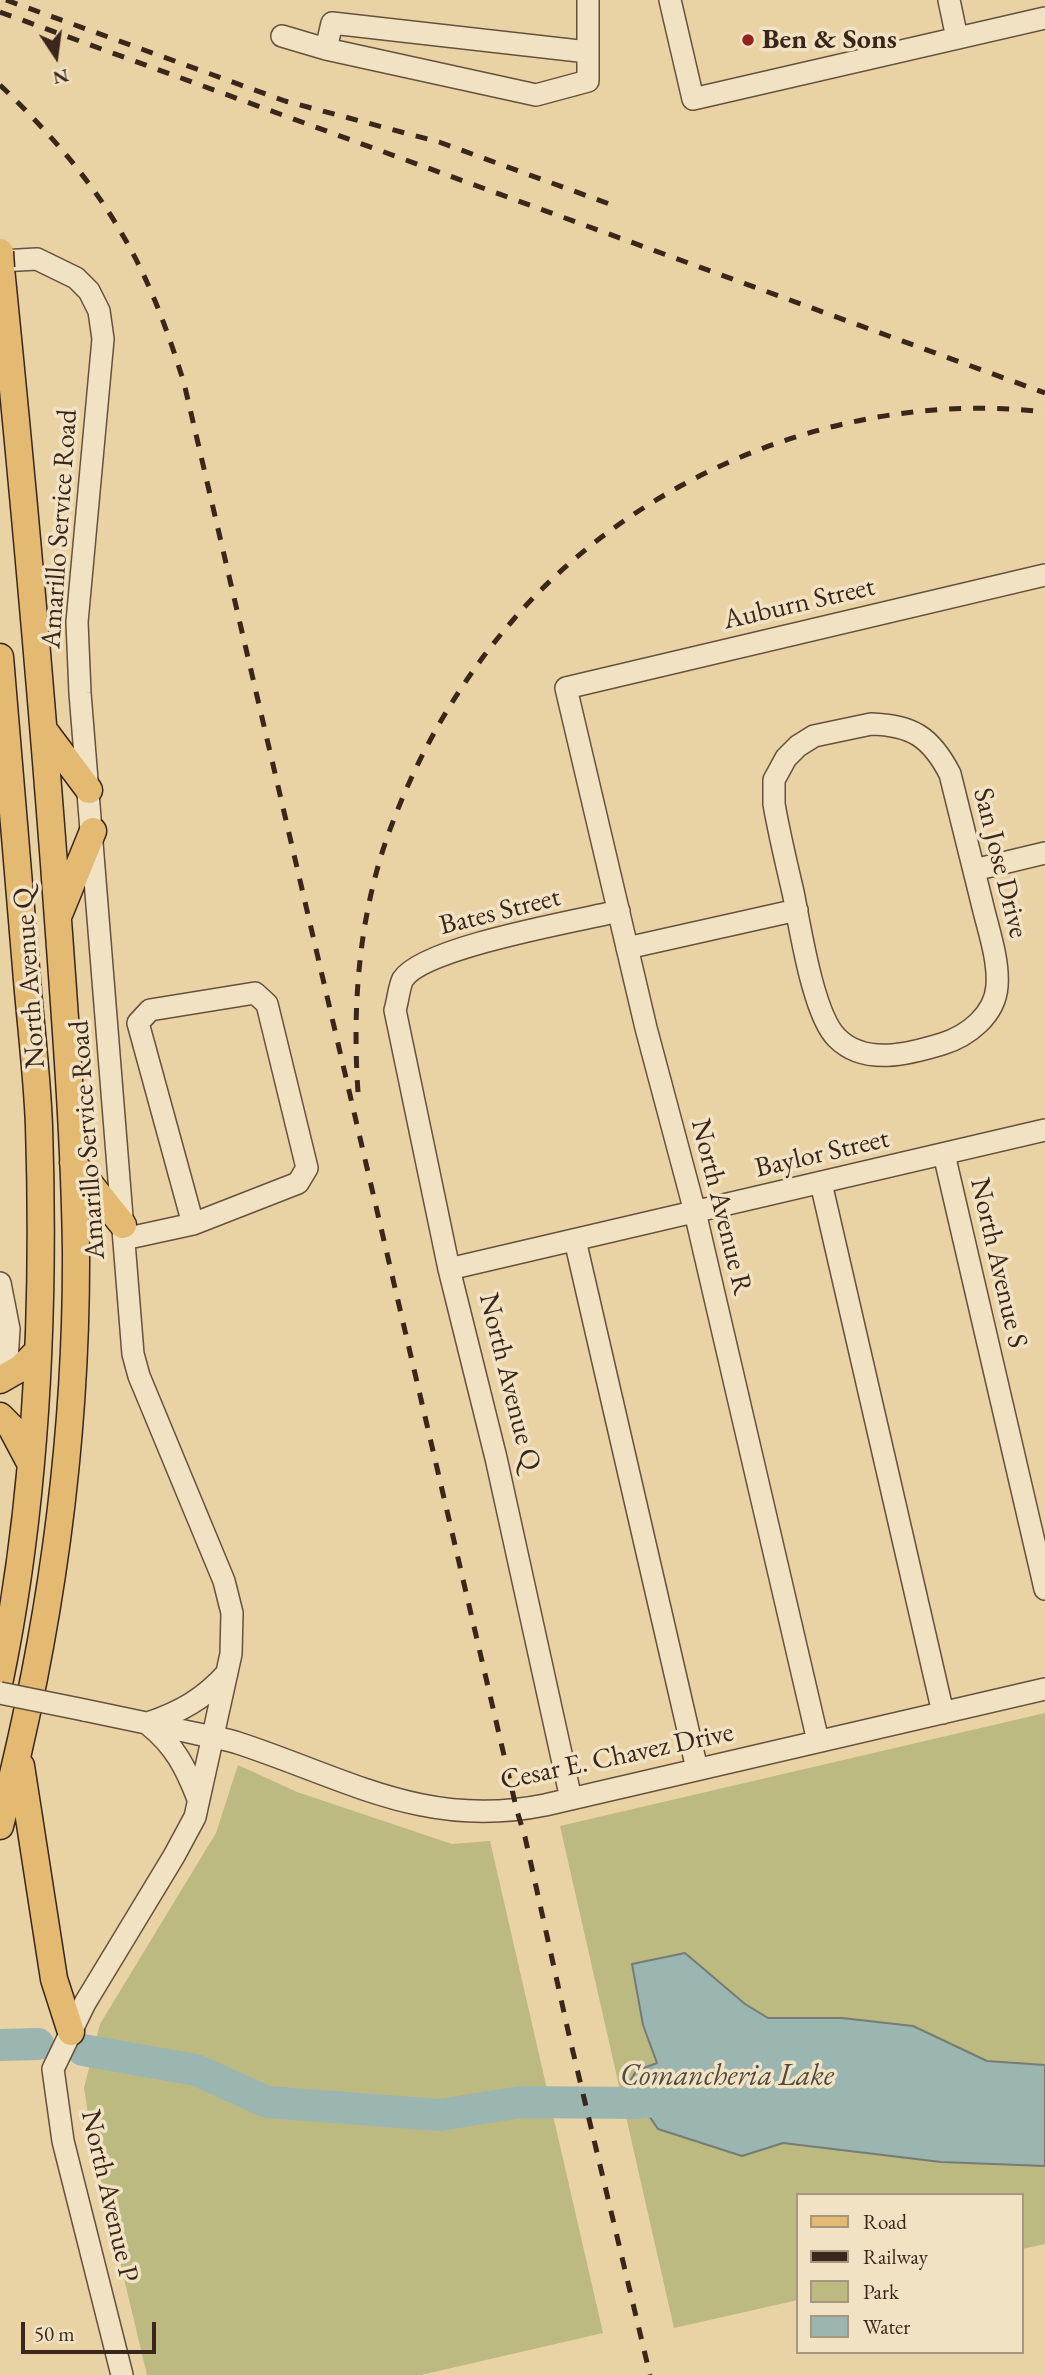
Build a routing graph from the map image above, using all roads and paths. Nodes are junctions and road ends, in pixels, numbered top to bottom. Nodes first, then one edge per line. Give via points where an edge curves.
1 (588, 0) edge
2 (670, 0) edge
3 (949, 0) edge
4 (1045, 18) edge
5 (282, 36) dead end
6 (957, 38) junction
7 (326, 49) junction
8 (588, 52) junction
9 (0, 260) edge
10 (1045, 575) edge
11 (0, 657) edge
12 (566, 688) joint
13 (44, 730) junction
14 (89, 790) junction
15 (93, 831) junction
16 (1045, 853) edge
17 (974, 870) junction
18 (797, 910) junction
19 (619, 911) junction
20 (58, 917) junction
21 (627, 948) junction
22 (402, 980) joint
23 (1045, 1130) edge
24 (944, 1154) junction
25 (74, 1163) junction
26 (821, 1183) junction
27 (695, 1212) junction
28 (192, 1224) junction
29 (123, 1232) junction
30 (575, 1240) junction
31 (449, 1269) junction
32 (0, 1283) edge
33 (38, 1351) junction
34 (4, 1370) edge
35 (0, 1416) edge
36 (30, 1461) junction
37 (1045, 1589) edge
38 (228, 1671) junction
39 (0, 1679) edge
40 (1045, 1689) edge
41 (0, 1693) edge
42 (943, 1713) junction
43 (148, 1723) junction
44 (214, 1737) junction
45 (818, 1741) junction
46 (697, 1769) junction
47 (17, 1791) junction
48 (198, 1799) junction
49 (571, 1799) junction
50 (0, 1826) edge
51 (71, 2032) junction
52 (122, 2375) edge

1 - 8 street
2 - 6 street via 693,99
3 - 6 street
4 - 6 street
5 - 7 street
7 - 8 street via 332,23
7 - 8 street via 536,95 588,81
9 - 13 main road, North Avenue Q
9 - 14 street, Amarillo Service Road via 37,259 69,274 89,291 99,311 103,339 77,622
10 - 12 street, Auburn Street
11 - 33 main road, North Avenue Q via 39,1123
12 - 19 street, North Avenue R
13 - 14 main road
13 - 20 main road, North Avenue Q
14 - 15 street, Amarillo Service Road
15 - 20 main road
15 - 29 street, Amarillo Service Road
16 - 17 street
17 - 18 street, San Jose Drive via 997,988 988,1011 971,1031 926,1049 886,1056 862,1053 837,1038 823,1017
17 - 18 street, San Jose Drive via 950,774 938,751 922,736 895,724 871,724 814,736 786,758 775,780 778,831
18 - 21 street
19 - 21 street, North Avenue R
19 - 22 street, Bates Street via 461,947 427,960
20 - 25 main road, North Avenue Q
21 - 27 street, North Avenue R
22 - 31 street, North Avenue Q via 395,1010
23 - 24 street, Baylor Street
24 - 26 street, Baylor Street
24 - 37 street, North Avenue S
25 - 29 main road
25 - 47 main road, North Avenue Q via 72,1385 60,1518 45,1626 19,1753
26 - 27 street, Baylor Street
26 - 42 street
27 - 30 street, Baylor Street
27 - 45 street, North Avenue R
28 - 28 street via 298,1182 307,1168 267,1004 255,993 150,1010 138,1023
28 - 29 street
29 - 38 street, Amarillo Service Road via 133,1354 224,1581 232,1613
30 - 31 street, Baylor Street
30 - 46 street
31 - 49 street, North Avenue Q
32 - 34 street via 9,1329
33 - 34 main road via 21,1368
33 - 36 main road, North Avenue Q
35 - 36 main road
36 - 39 main road, North Avenue Q via 12,1619
38 - 43 street via 192,1705
38 - 44 street, Amarillo Service Road
40 - 42 street, Cesar E. Chavez Drive
41 - 43 street, Cesar E. Chavez Drive, bridge
42 - 45 street, Cesar E. Chavez Drive
43 - 44 street, Cesar E. Chavez Drive
43 - 48 street via 177,1752
44 - 48 street, Amarillo Service Road
44 - 49 street, Cesar E. Chavez Drive via 405,1803 444,1810 517,1811
45 - 46 street, Cesar E. Chavez Drive
46 - 49 street, Cesar E. Chavez Drive
47 - 50 main road
47 - 51 main road via 54,1979
48 - 51 street, Amarillo Service Road via 195,1817 174,1856
51 - 52 street, North Avenue P via 53,2069 64,2141

